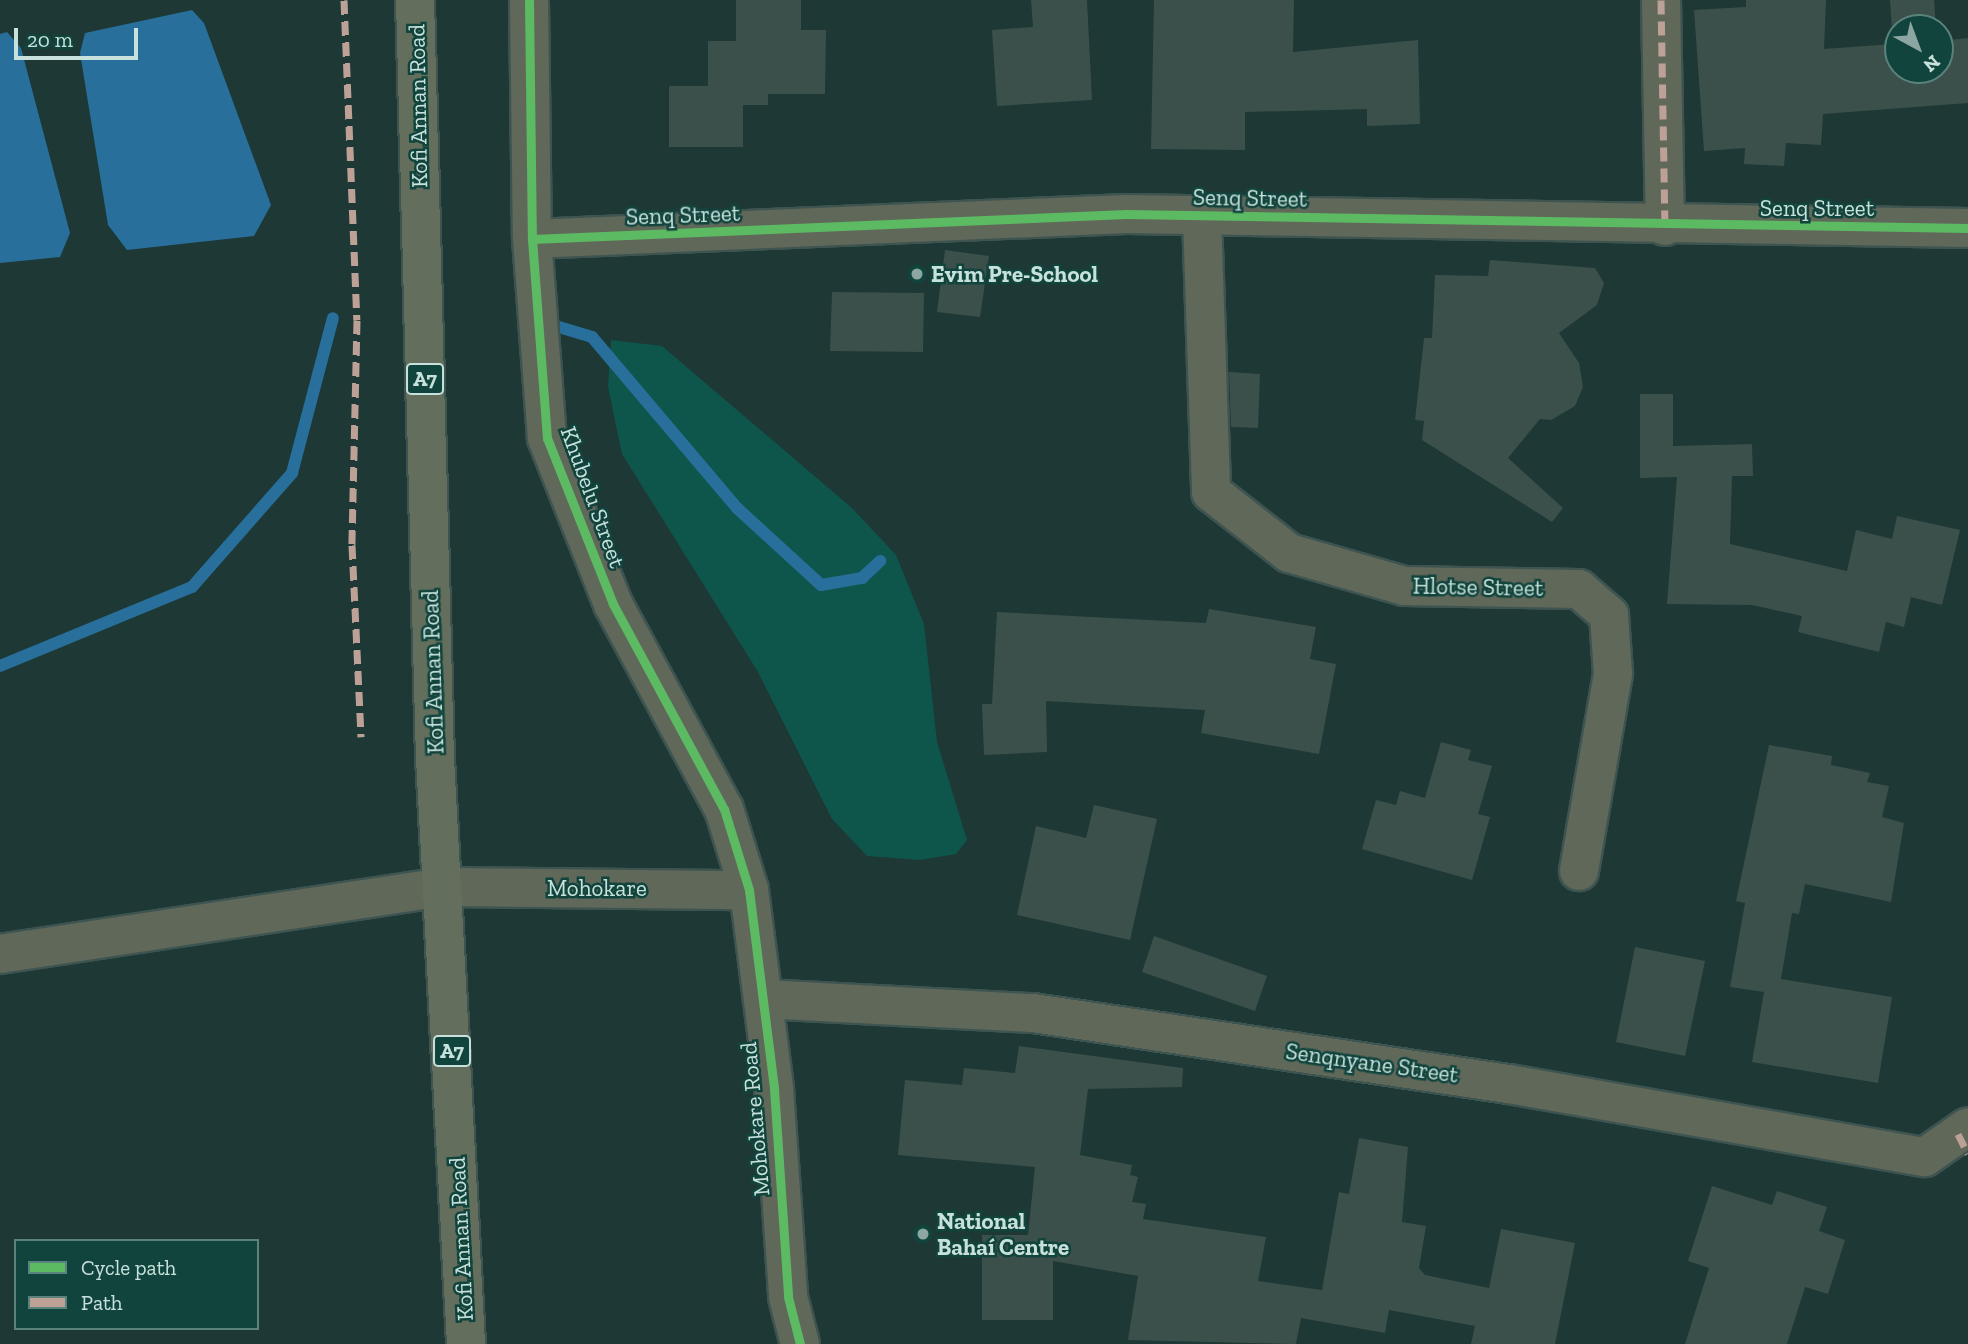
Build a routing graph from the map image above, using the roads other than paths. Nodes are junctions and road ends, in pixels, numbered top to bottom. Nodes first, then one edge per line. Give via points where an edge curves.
1 (415, 0) edge
2 (529, 0) edge
3 (1661, 0) edge
4 (1202, 216) junction
5 (1665, 226) junction
6 (1968, 228) edge
7 (532, 239) junction
8 (1579, 871) dead end
9 (444, 887) junction
10 (750, 890) junction
11 (0, 954) edge
12 (763, 999) junction
13 (1968, 1127) edge
14 (466, 1344) edge
15 (800, 1344) edge

1 - 9 main road, Kofi Annan Road / A7 via 435,758
2 - 7 street, Khubelu Street
3 - 5 street
4 - 5 street, Senq Street
4 - 7 street, Senq Street
4 - 8 street, Hlotse Street via 1211,492 1289,553 1404,586 1579,589 1609,615 1613,674
5 - 6 street, Senq Street
7 - 10 street, Khubelu Street via 547,438 613,604 724,809
9 - 10 street, Mohokare
9 - 11 street, Mohokare
9 - 14 main road, Kofi Annan Road / A7
10 - 12 street, Mohokare Road
12 - 13 street, Senqnyane Street via 1032,1013 1509,1084 1925,1157
12 - 15 street, Mohokare Road via 788,1297

